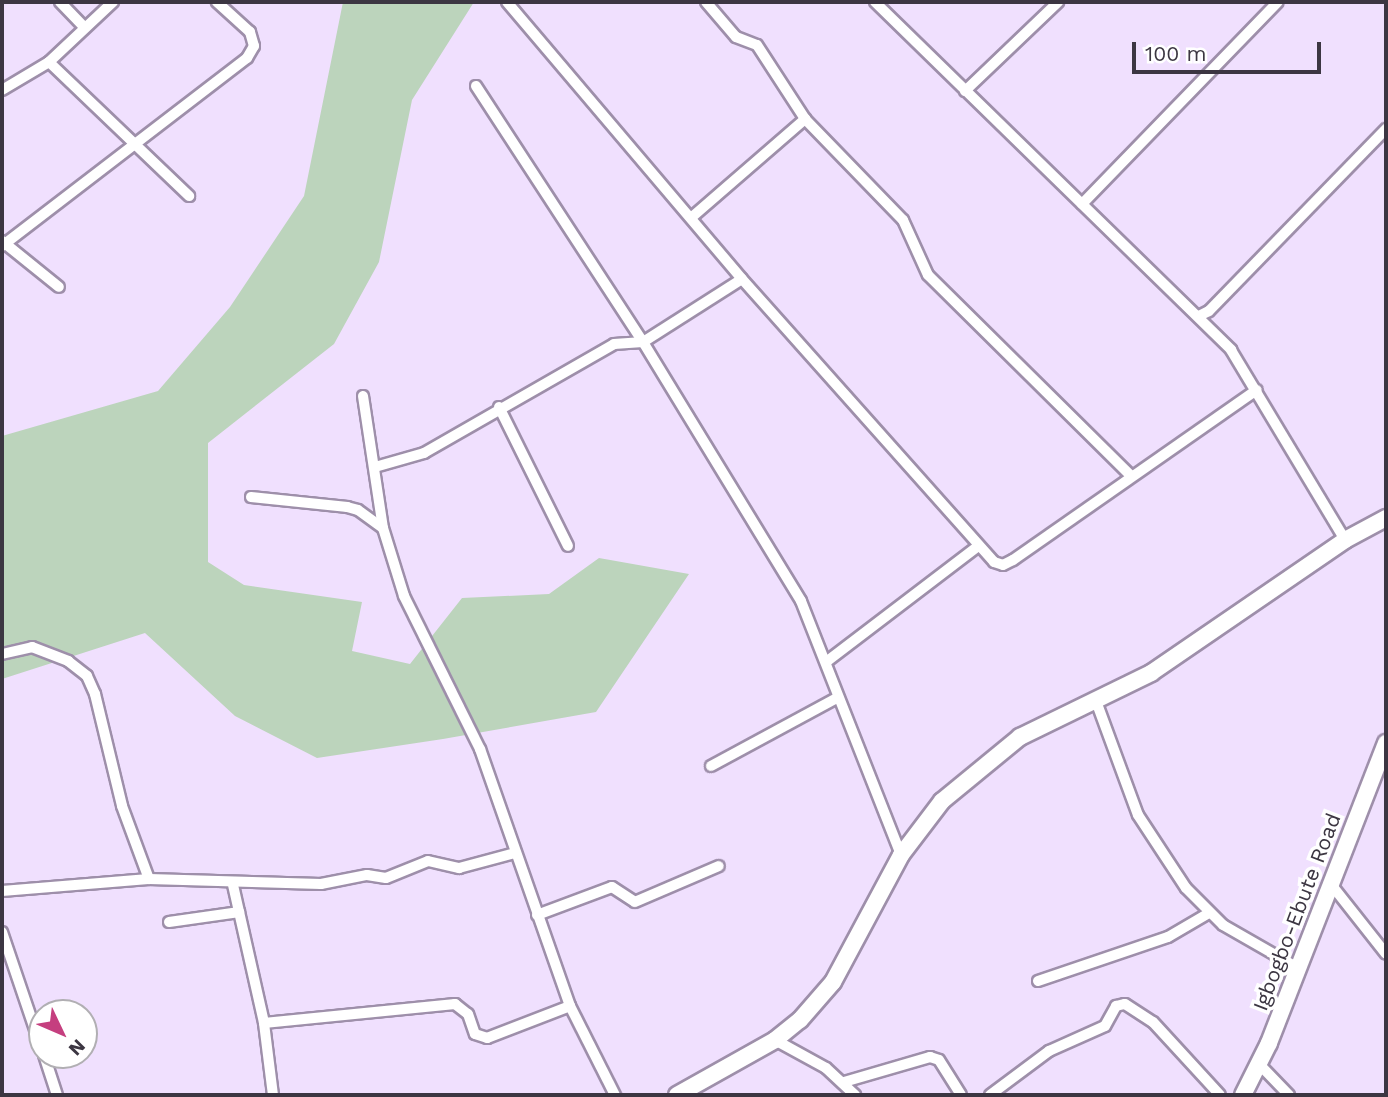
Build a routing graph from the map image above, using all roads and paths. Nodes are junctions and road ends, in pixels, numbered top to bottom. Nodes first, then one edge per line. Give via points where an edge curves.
1 (60, 2) edge
2 (113, 2) edge
3 (217, 2) edge
4 (507, 2) edge
5 (706, 2) edge
6 (875, 2) edge
7 (1058, 2) edge
8 (1278, 2) edge
9 (84, 27) junction
10 (49, 62) junction
11 (476, 86) dead end
12 (2, 90) edge
13 (965, 91) junction
14 (805, 118) junction
15 (1386, 129) edge
16 (135, 147) junction
17 (189, 196) dead end
18 (1083, 204) junction
19 (692, 217) junction
20 (3, 243) edge
21 (742, 279) junction
22 (59, 287) dead end
23 (1199, 316) junction
24 (643, 342) junction
25 (1257, 390) junction
26 (363, 396) dead end
27 (499, 407) junction
28 (375, 467) junction
29 (1131, 476) junction
30 (251, 497) dead end
31 (1386, 518) edge
32 (383, 528) junction
33 (1345, 540) junction
34 (568, 545) dead end
35 (978, 546) junction
36 (2, 654) edge
37 (826, 662) junction
38 (837, 698) junction
39 (1096, 701) junction
40 (1386, 743) edge
41 (711, 766) dead end
42 (516, 853) junction
43 (901, 855) junction
44 (719, 866) dead end
45 (149, 878) junction
46 (1330, 883) junction
47 (233, 884) junction
48 (2, 891) edge
49 (239, 912) junction
50 (1209, 913) junction
51 (537, 915) junction
52 (169, 922) dead end
53 (2, 932) edge
54 (1386, 954) edge
55 (1298, 968) junction
56 (1038, 981) dead end
57 (570, 1006) junction
58 (28, 1009) edge
59 (264, 1023) junction
60 (775, 1040) junction
61 (1260, 1065) junction
62 (49, 1069) edge
63 (844, 1082) junction
64 (57, 1095) edge
65 (273, 1095) edge
66 (615, 1095) edge
67 (677, 1095) edge
68 (855, 1095) edge
69 (961, 1095) edge
70 (990, 1095) edge
71 (1220, 1095) edge
72 (1243, 1095) edge
73 (1289, 1095) edge

1 - 9 street
2 - 9 street
3 - 16 street via 250,32 254,46 247,58
4 - 19 street
5 - 14 street via 736,37 757,45
6 - 13 street
7 - 13 street
8 - 18 street
9 - 10 street
10 - 12 street
10 - 16 street
11 - 24 street
13 - 18 street
14 - 19 street
14 - 29 street via 903,220 928,275
15 - 23 street via 1209,311
16 - 17 street
16 - 20 street
18 - 23 street
19 - 21 street
20 - 22 street
21 - 24 street
21 - 35 street
23 - 25 street via 1231,350
24 - 27 street via 614,344
24 - 37 street via 801,601
25 - 29 street
25 - 33 street
26 - 28 street
27 - 28 street via 424,453
27 - 34 street
28 - 32 street
29 - 35 street via 1003,565
30 - 32 street via 347,507
31 - 33 street
32 - 42 street via 404,596 480,749
33 - 39 street via 1151,673
35 - 37 street
36 - 45 street via 32,647 68,662 87,676 121,806
37 - 38 street
38 - 41 street
38 - 43 street
39 - 43 street via 1020,737 942,801
39 - 50 street via 1138,814 1186,888
40 - 46 street, Igbogbo-Ebute Road
42 - 47 street via 459,868 428,860 386,878 367,875 321,884
42 - 51 street
43 - 60 street via 833,982
44 - 51 street via 635,902 612,887
45 - 47 street
45 - 48 street
46 - 54 street
46 - 55 street, Igbogbo-Ebute Road
47 - 49 street
49 - 52 street
49 - 59 street
50 - 55 street
50 - 56 street via 1168,937
51 - 57 street
53 - 58 street
55 - 61 street, Igbogbo-Ebute Road
57 - 59 street via 487,1038 475,1034 468,1014 456,1004
57 - 66 street
59 - 65 street
60 - 63 street
60 - 67 street
61 - 72 street, Igbogbo-Ebute Road
61 - 73 street
62 - 64 street
63 - 68 street
63 - 69 street via 930,1058 939,1060
70 - 71 street via 1049,1051 1105,1026 1116,1006 1125,1004 1153,1022

